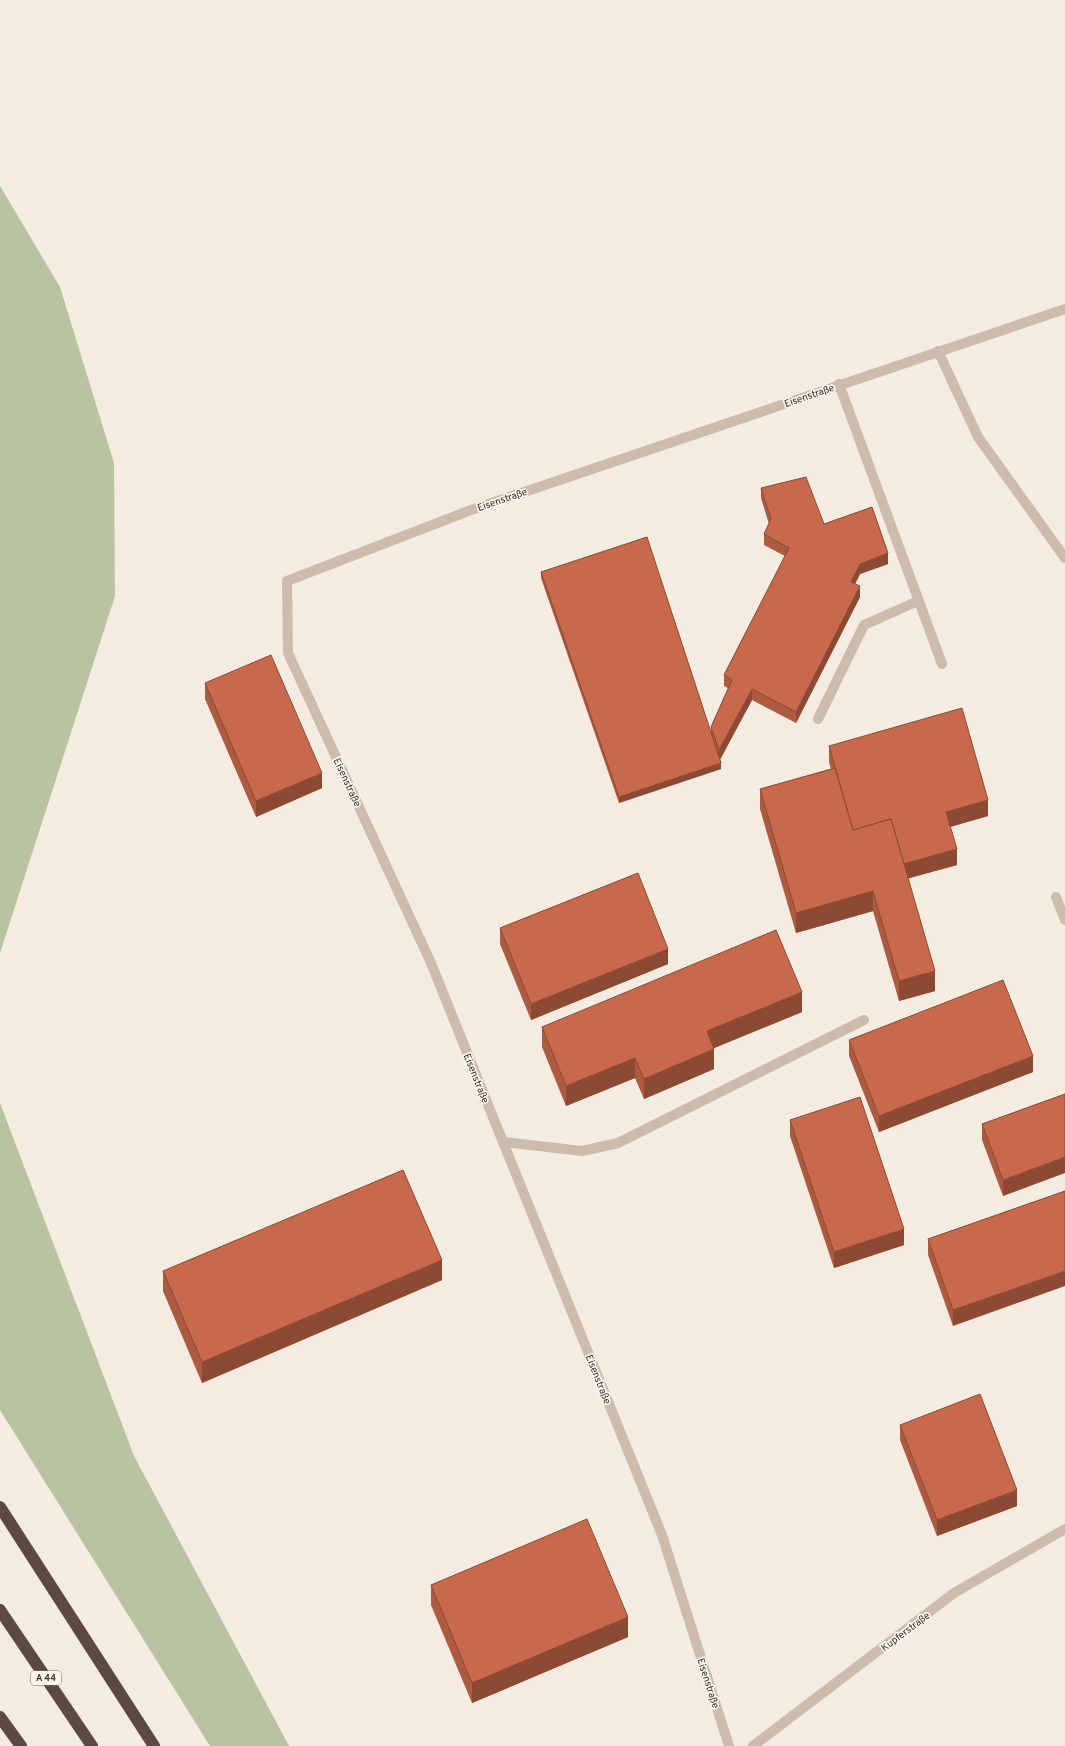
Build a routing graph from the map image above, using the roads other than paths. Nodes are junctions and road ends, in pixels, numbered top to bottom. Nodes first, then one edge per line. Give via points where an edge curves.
1 (1065, 309) edge
2 (938, 351) junction
3 (839, 384) junction
4 (1065, 558) edge
5 (918, 601) junction
6 (942, 664) dead end
7 (818, 718) dead end
8 (1056, 897) dead end
9 (1065, 920) edge
10 (864, 1020) dead end
11 (503, 1142) junction
12 (0, 1507) edge
13 (1065, 1529) edge
14 (0, 1610) edge
15 (0, 1717) edge
16 (21, 1746) edge
17 (92, 1746) edge
18 (154, 1746) edge
19 (729, 1746) edge
20 (753, 1746) edge

1 - 2 street, Eisenstraße
2 - 3 street, Eisenstraße
2 - 4 street via 978,437
3 - 5 street
3 - 11 street, Eisenstraße via 471,510 287,581 288,653 431,963
5 - 6 street
5 - 7 street via 864,625
8 - 9 street
10 - 11 street via 618,1143 582,1151
11 - 19 street, Eisenstraße via 662,1535
12 - 18 highway
13 - 20 street, Kupferstraße via 954,1593
14 - 17 highway, A 44
15 - 16 highway

